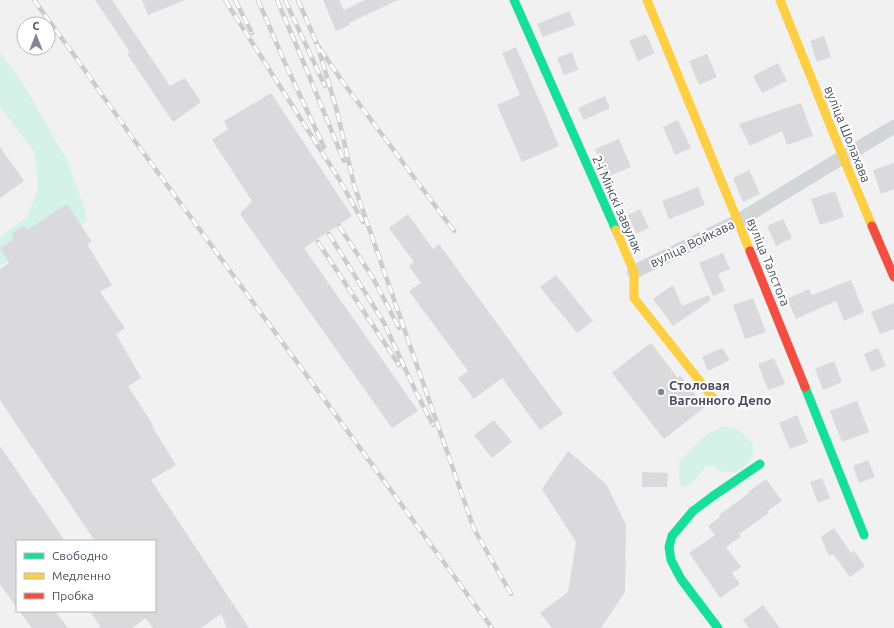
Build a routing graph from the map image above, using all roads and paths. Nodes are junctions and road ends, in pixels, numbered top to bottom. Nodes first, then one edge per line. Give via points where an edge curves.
1 (514, 0) edge
2 (647, 0) edge
3 (780, 0) edge
4 (894, 127) edge
5 (843, 157) junction
6 (738, 221) junction
7 (634, 272) junction
8 (894, 276) edge
9 (717, 403) dead end
10 (760, 464) dead end
11 (864, 535) dead end
12 (718, 628) edge

1 - 7 street, 2-і Мінскі завулак
2 - 6 street, вуліца Талстога
3 - 5 street, вуліца Шолахава
4 - 5 street, вуліца Войкава
5 - 6 street, вуліца Войкава
5 - 8 street, вуліца Шолахава
6 - 7 street, вуліца Войкава
6 - 11 street, вуліца Талстога
7 - 9 street, 2-і Мінскі завулак via 634,298
10 - 12 street via 693,511 672,536 669,547 671,560 681,579

